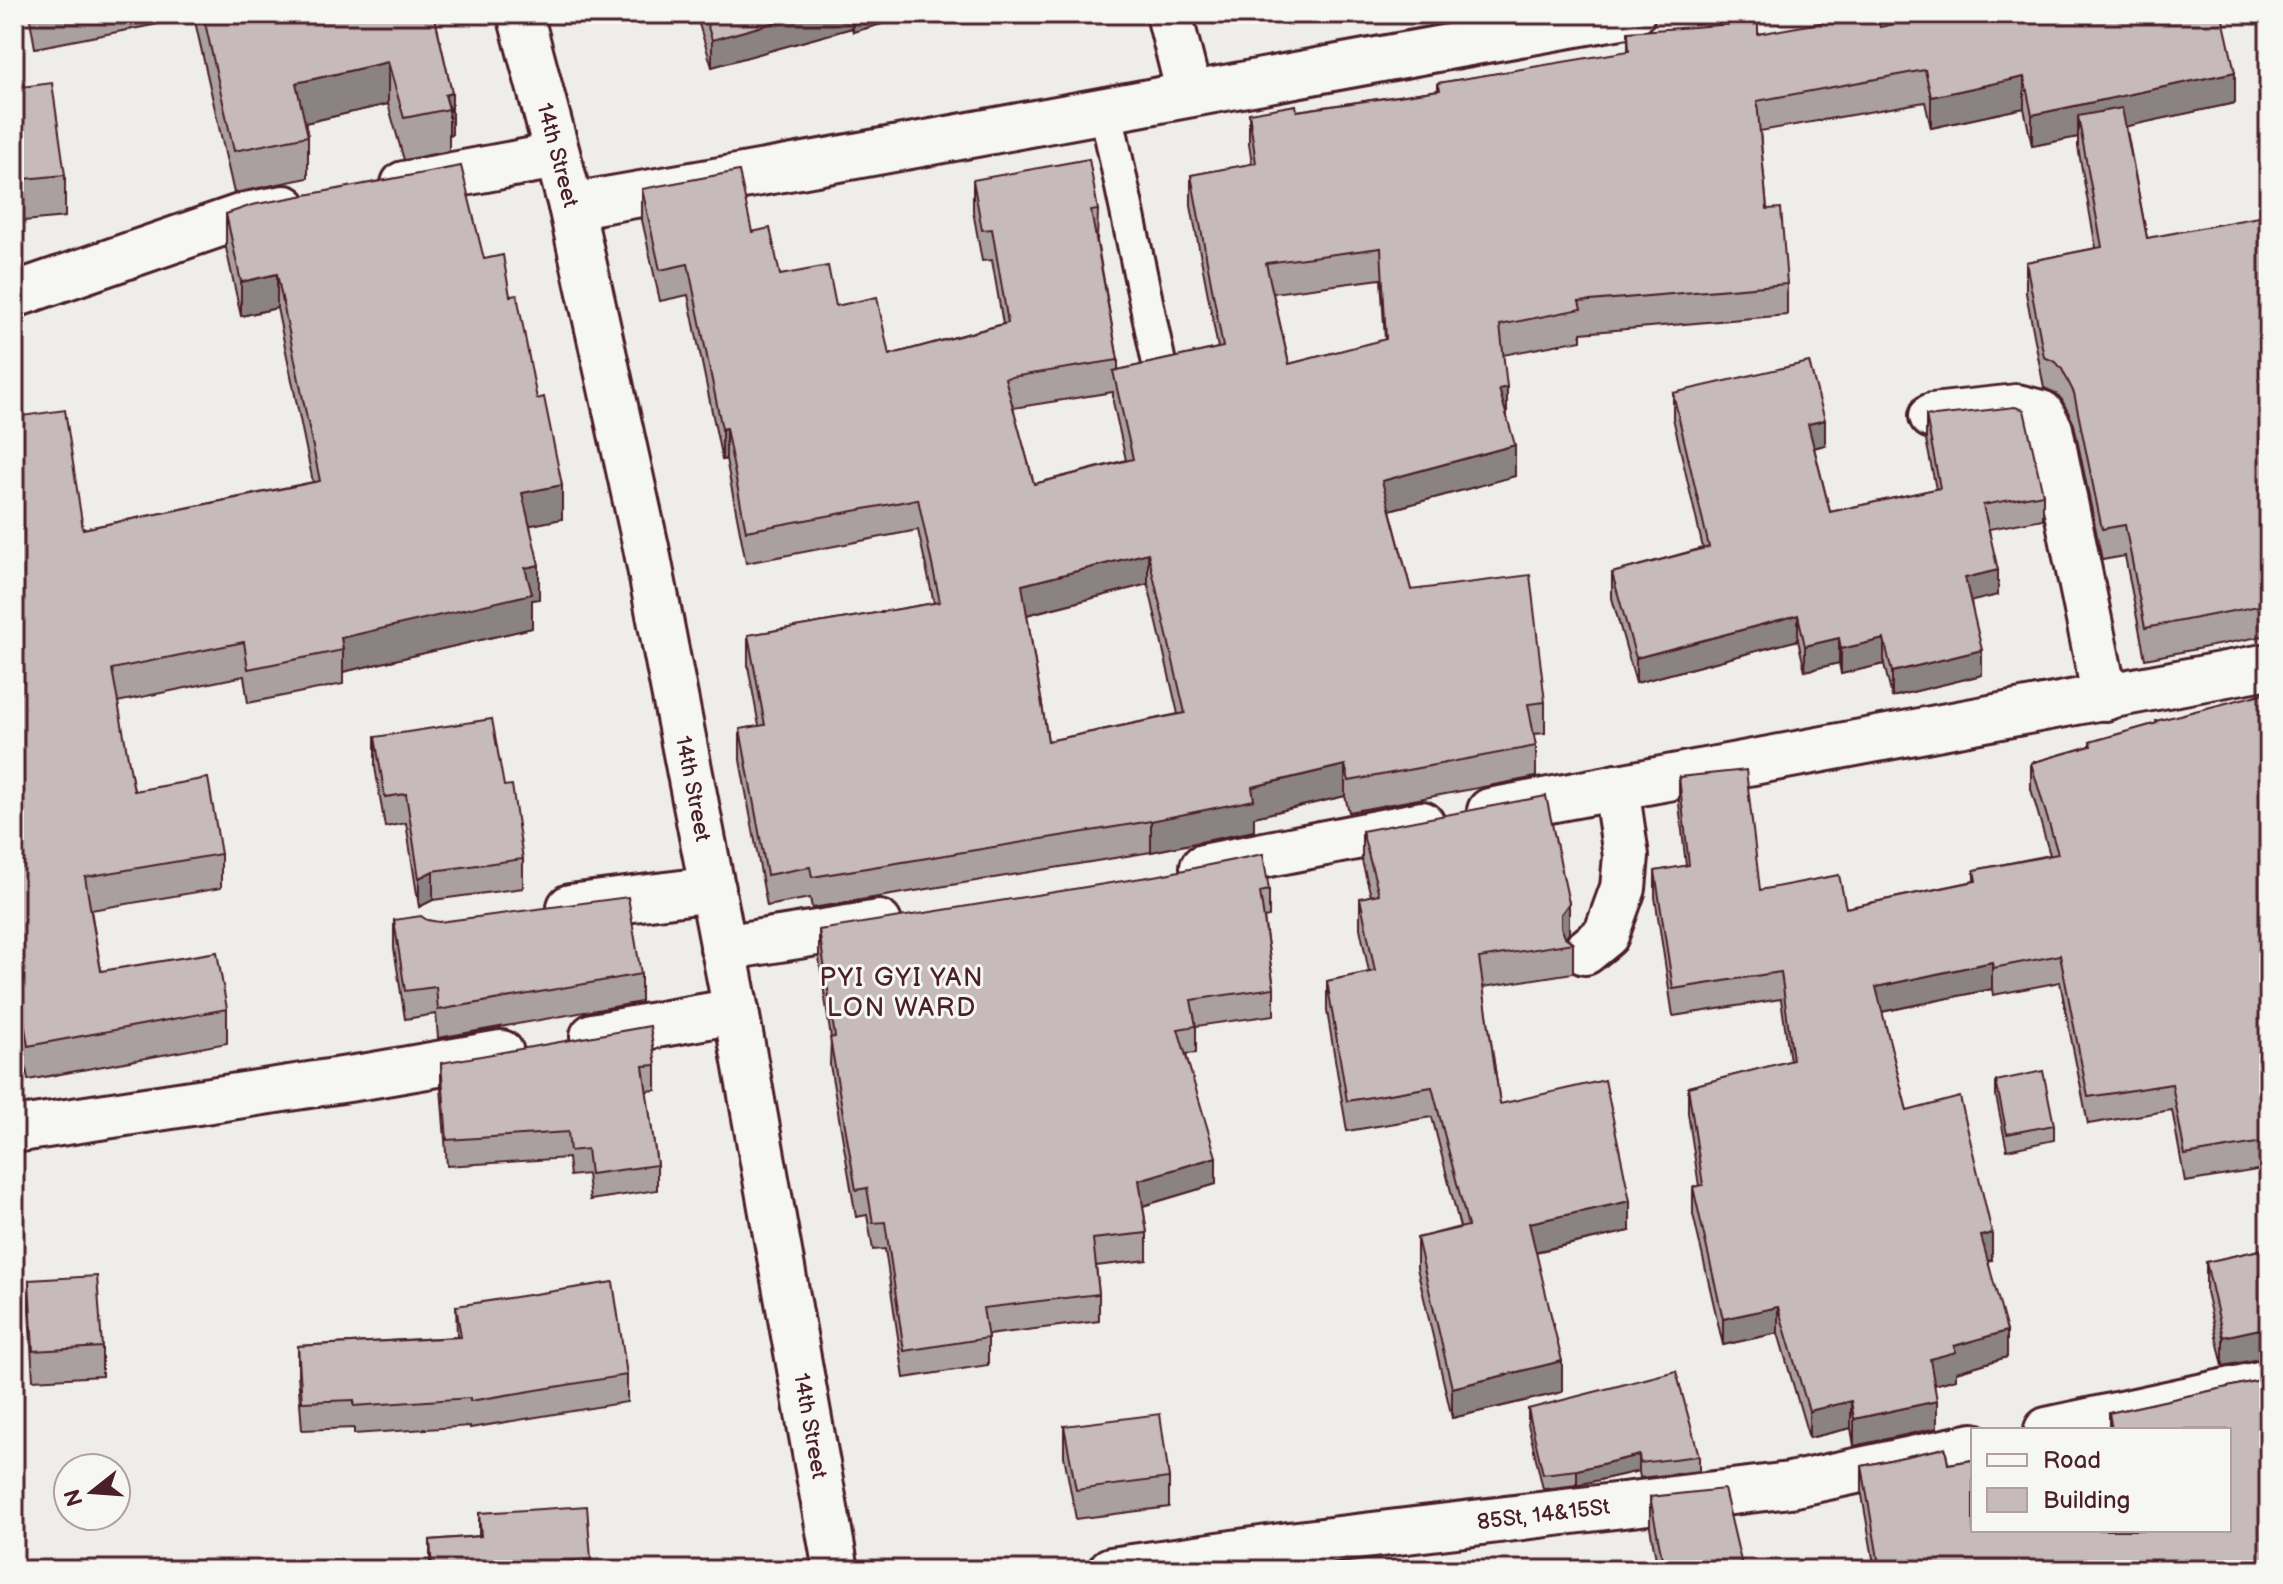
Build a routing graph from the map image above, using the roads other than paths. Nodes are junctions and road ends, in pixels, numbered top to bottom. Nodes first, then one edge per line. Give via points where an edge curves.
1 (520, 14) edge
2 (1169, 14) edge
3 (1632, 14) edge
4 (1189, 93) junction
5 (1106, 111) junction
6 (556, 156) junction
7 (364, 192) edge
8 (320, 201) edge
9 (571, 206) junction
10 (14, 295) edge
11 (1160, 368) edge
12 (1932, 416) edge
13 (2269, 666) edge
14 (2105, 698) junction
15 (1616, 787) junction
16 (1172, 874) edge
17 (713, 889) junction
18 (529, 913) edge
19 (924, 915) edge
20 (723, 948) junction
21 (1585, 952) dead end
22 (736, 1011) junction
23 (14, 1130) edge
24 (2269, 1382) edge
25 (2056, 1428) edge
26 (1971, 1446) edge
27 (836, 1570) edge
28 (1111, 1570) edge

1 - 6 street, 14th Street
2 - 4 street
3 - 4 street
4 - 5 street
5 - 9 street
5 - 11 lane
6 - 7 street
6 - 9 street, 14th Street
8 - 10 street via 246,215
9 - 17 street, 14th Street via 646,547
12 - 14 street via 2017,407 2041,413 2050,429
13 - 14 street
14 - 15 street
15 - 16 street
15 - 21 street via 1626,856 1623,888 1606,935
17 - 18 street
17 - 20 street, 14th Street
19 - 20 street
20 - 22 street, 14th Street
22 - 23 street via 368,1076
22 - 27 street, 14th Street
24 - 25 street
26 - 28 street, 85St, 14&15St via 1790,1485

